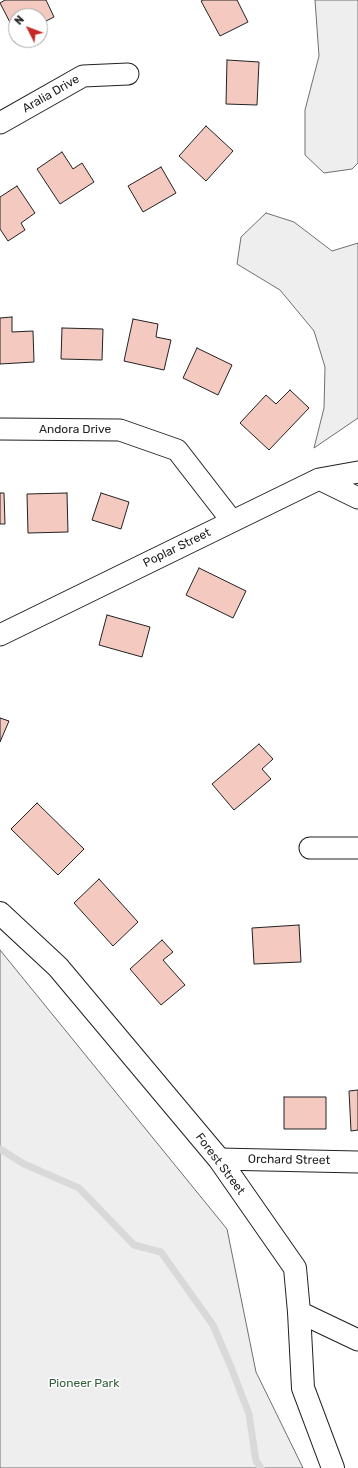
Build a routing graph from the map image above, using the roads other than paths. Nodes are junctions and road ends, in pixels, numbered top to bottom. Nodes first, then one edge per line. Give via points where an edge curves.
1 (128, 74) dead end
2 (0, 123) edge
3 (0, 429) edge
4 (358, 472) edge
5 (319, 479) junction
6 (358, 498) edge
7 (232, 521) junction
8 (0, 635) edge
9 (310, 848) dead end
10 (358, 848) edge
11 (0, 913) edge
12 (219, 1159) junction
13 (358, 1162) edge
14 (299, 1312) junction
15 (358, 1340) edge
16 (333, 1468) edge

1 - 2 street, Aralia Drive via 83,76
3 - 7 street, Andora Drive via 120,430 177,450
4 - 5 street, Poplar Street
5 - 6 street
5 - 7 street, Poplar Street
7 - 8 street, Poplar Street
9 - 10 street
11 - 12 street, Forest Street via 58,967
12 - 13 street, Orchard Street
12 - 14 street, Forest Street via 295,1268
14 - 15 street
14 - 16 street, Forest Street via 303,1388

